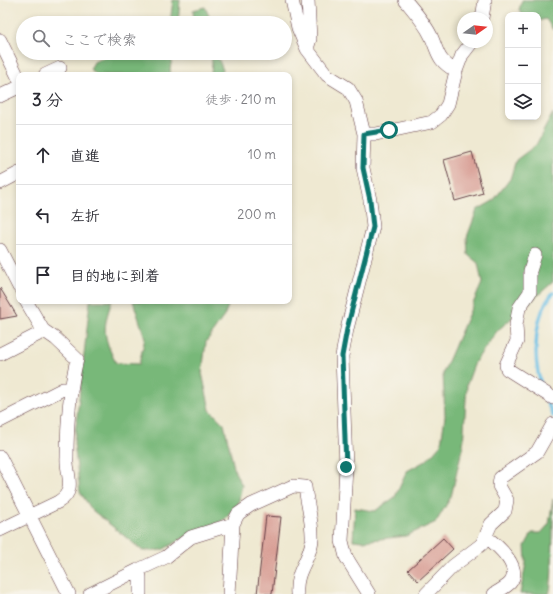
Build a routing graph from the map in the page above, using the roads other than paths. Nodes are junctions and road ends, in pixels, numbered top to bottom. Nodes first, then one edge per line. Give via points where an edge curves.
1 (292, 0) edge
2 (308, 0) edge
3 (405, 0) edge
4 (485, 0) edge
5 (483, 12) edge
6 (0, 40) edge
7 (467, 48) edge
8 (307, 49) junction
9 (60, 68) dead end
10 (456, 71) junction
11 (51, 72) edge
12 (16, 73) edge
13 (16, 88) edge
14 (0, 96) edge
15 (364, 134) junction
16 (16, 175) edge
17 (0, 183) edge
18 (0, 251) edge
19 (535, 255) dead end
20 (16, 282) edge
21 (28, 304) edge
22 (43, 330) junction
23 (0, 354) edge
24 (71, 388) junction
25 (553, 398) edge
26 (0, 420) edge
27 (553, 424) edge
28 (0, 457) edge
29 (30, 515) junction
30 (233, 524) junction
31 (0, 530) edge
32 (486, 537) junction
33 (138, 570) junction
34 (69, 594) edge
35 (90, 594) edge
36 (140, 594) edge
37 (229, 594) edge
38 (297, 594) edge
39 (369, 594) edge
40 (426, 594) edge
41 (494, 594) edge

1 - 8 street via 298,28
2 - 8 street via 310,39
3 - 10 street via 431,36 445,65
4 - 5 street
6 - 12 street
7 - 10 street
8 - 15 street via 328,75 348,88 356,100
9 - 11 street
10 - 15 street via 448,104 441,115 432,122 376,134
13 - 14 street
15 - 39 street via 363,168 373,227 342,356 346,467 342,541 346,557
16 - 17 street
18 - 20 street
19 - 25 street via 530,271 530,292 519,308 517,341 506,365 507,369
21 - 22 street
22 - 23 street via 37,336
22 - 24 street via 77,359
24 - 26 street via 63,389
24 - 29 street via 66,459 69,488 65,497 58,502
27 - 32 street via 536,452 500,478 499,486 508,500 505,511 491,524
28 - 29 street
29 - 31 street
29 - 34 street
30 - 33 street via 191,538 166,557
30 - 37 street
30 - 38 street via 238,514 251,505 293,486 305,487 312,540 298,574
32 - 40 street via 482,544 453,566
32 - 41 street via 511,560 513,575 510,582
33 - 35 street
33 - 36 street

